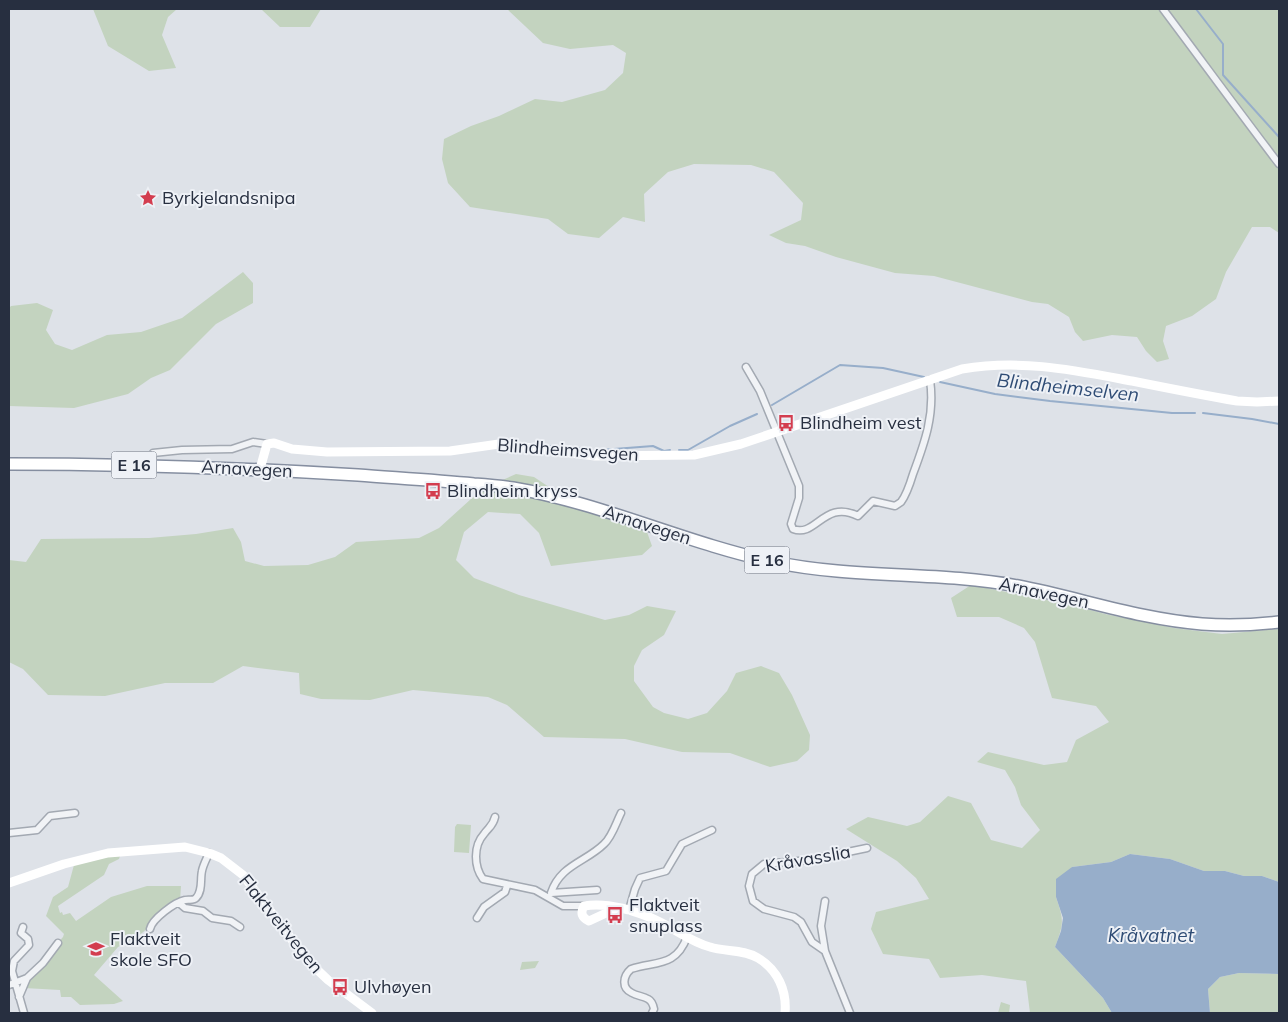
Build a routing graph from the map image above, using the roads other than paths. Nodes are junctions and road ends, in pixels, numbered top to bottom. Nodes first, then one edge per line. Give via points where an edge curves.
1 (1163, 9) edge
2 (1279, 164) edge
3 (746, 367) dead end
4 (930, 380) junction
5 (1279, 401) edge
6 (778, 432) junction
7 (267, 444) junction
8 (153, 453) dead end
9 (9, 464) edge
10 (260, 469) junction
11 (1279, 622) edge
12 (74, 813) dead end
13 (621, 813) dead end
14 (495, 818) dead end
15 (712, 830) dead end
16 (9, 833) edge
17 (868, 848) dead end
18 (209, 853) junction
19 (9, 883) edge
20 (507, 886) junction
21 (596, 890) dead end
22 (550, 895) junction
23 (825, 901) dead end
24 (179, 903) junction
25 (584, 906) junction
26 (617, 908) junction
27 (629, 910) junction
28 (476, 918) dead end
29 (23, 927) dead end
30 (240, 927) dead end
31 (150, 929) dead end
32 (687, 937) junction
33 (58, 943) dead end
34 (824, 951) junction
35 (28, 978) junction
36 (12, 984) edge
37 (19, 997) junction
38 (24, 1013) edge
39 (372, 1013) edge
40 (652, 1013) edge
41 (785, 1013) edge
42 (850, 1013) edge

1 - 2 street
3 - 6 street
4 - 5 street, Blindheimsvegen via 968,368 996,364 1029,365 1089,372 1237,401
4 - 6 street, Blindheimsvegen
4 - 6 street via 924,446 904,498 898,505 873,501 858,516 834,512 805,530 793,529 791,521 800,498 799,486
6 - 7 street, Blindheimsvegen via 694,456 595,456 499,444 450,451 327,452 292,450
7 - 8 street, Blindheimsvegen via 253,442 232,450
7 - 10 street
9 - 10 highway, Arnavegen / E 16
10 - 11 highway, Arnavegen / E 16 via 512,488 579,504 775,562 830,570 992,581 1185,622 1232,625
12 - 16 street via 50,816 37,830
13 - 22 street via 606,843 570,866 554,884
14 - 20 street via 492,827 484,833 475,860 483,880
15 - 27 street via 682,844 666,871 640,878
17 - 34 street, Kråvasslia via 809,860 764,864 752,874 749,886 753,901 764,909 794,917 801,922 812,942
18 - 19 street, Flaktveitvegen via 185,847 108,853
18 - 24 street via 202,871 200,892 192,900
18 - 39 street, Flaktveitvegen via 222,858 242,875 308,961
20 - 22 street
20 - 28 street
21 - 22 street
22 - 25 street via 563,906
23 - 34 street, Kråvasslia via 821,926
24 - 30 street via 212,918 231,920
24 - 31 street via 151,923
25 - 26 street
25 - 26 street via 583,916 589,921
26 - 27 street
27 - 32 street
29 - 36 street via 21,932 29,945 12,964
32 - 40 street via 679,952 669,960 631,969 626,975 626,989 648,998 654,1009
32 - 41 street via 709,947 758,957 775,973 783,987
33 - 35 street
34 - 42 street, Kråvasslia
35 - 36 street
35 - 37 street
36 - 37 street
37 - 38 street

